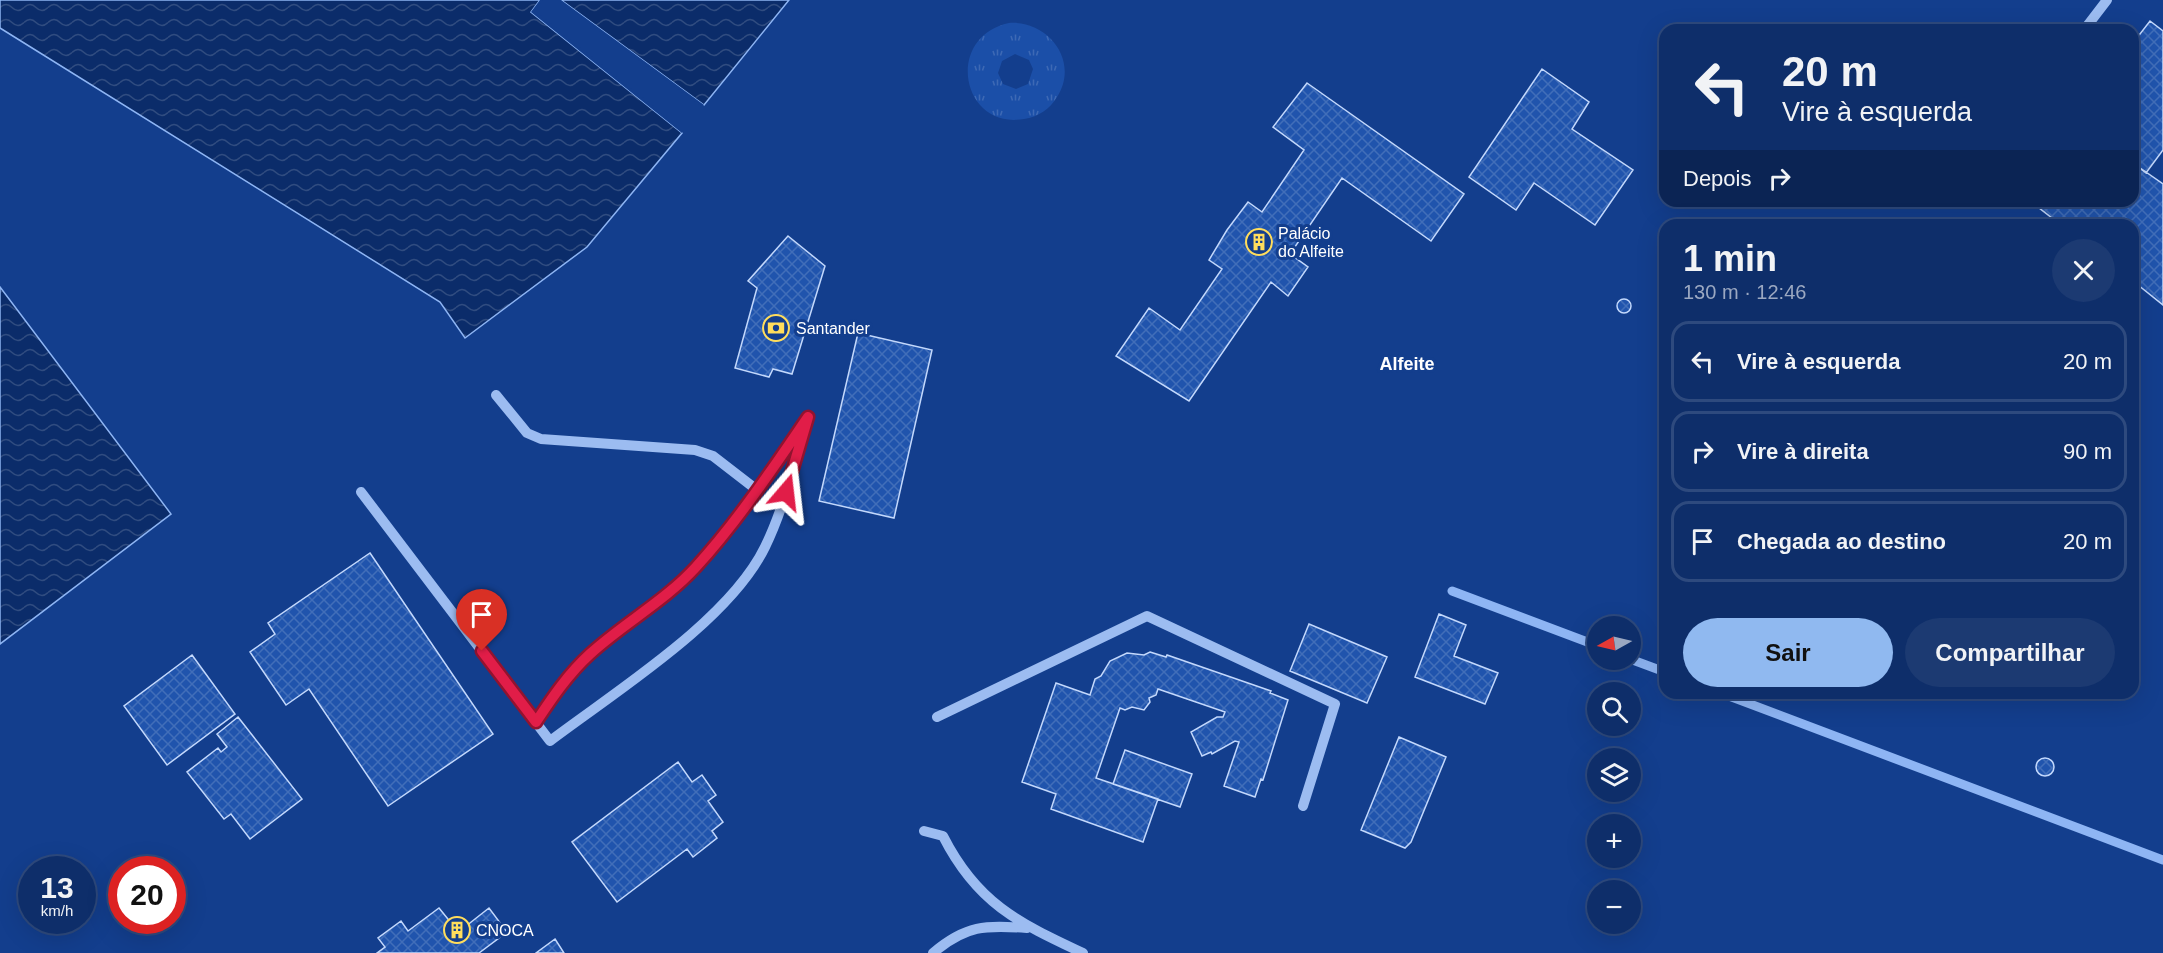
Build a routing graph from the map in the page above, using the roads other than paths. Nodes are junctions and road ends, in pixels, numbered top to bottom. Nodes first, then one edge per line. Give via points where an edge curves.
1 (2107, 0) edge
2 (2089, 24) edge
3 (496, 395) dead end
4 (757, 490) junction
5 (361, 492) dead end
6 (937, 717) dead end
7 (536, 722) junction
8 (1304, 806) dead end
9 (924, 831) dead end
10 (1029, 928) junction
11 (933, 953) edge
12 (1083, 953) edge

1 - 2 lane
3 - 4 lane via 527,433 541,439 695,450 714,456
4 - 7 lane via 696,567 590,654 563,683
4 - 7 lane via 808,417 765,548 737,588 704,623 550,741
5 - 7 lane
6 - 8 lane via 1148,616 1335,705
9 - 10 lane via 943,836 968,878 984,895
10 - 11 lane via 987,926 965,931
10 - 12 lane

